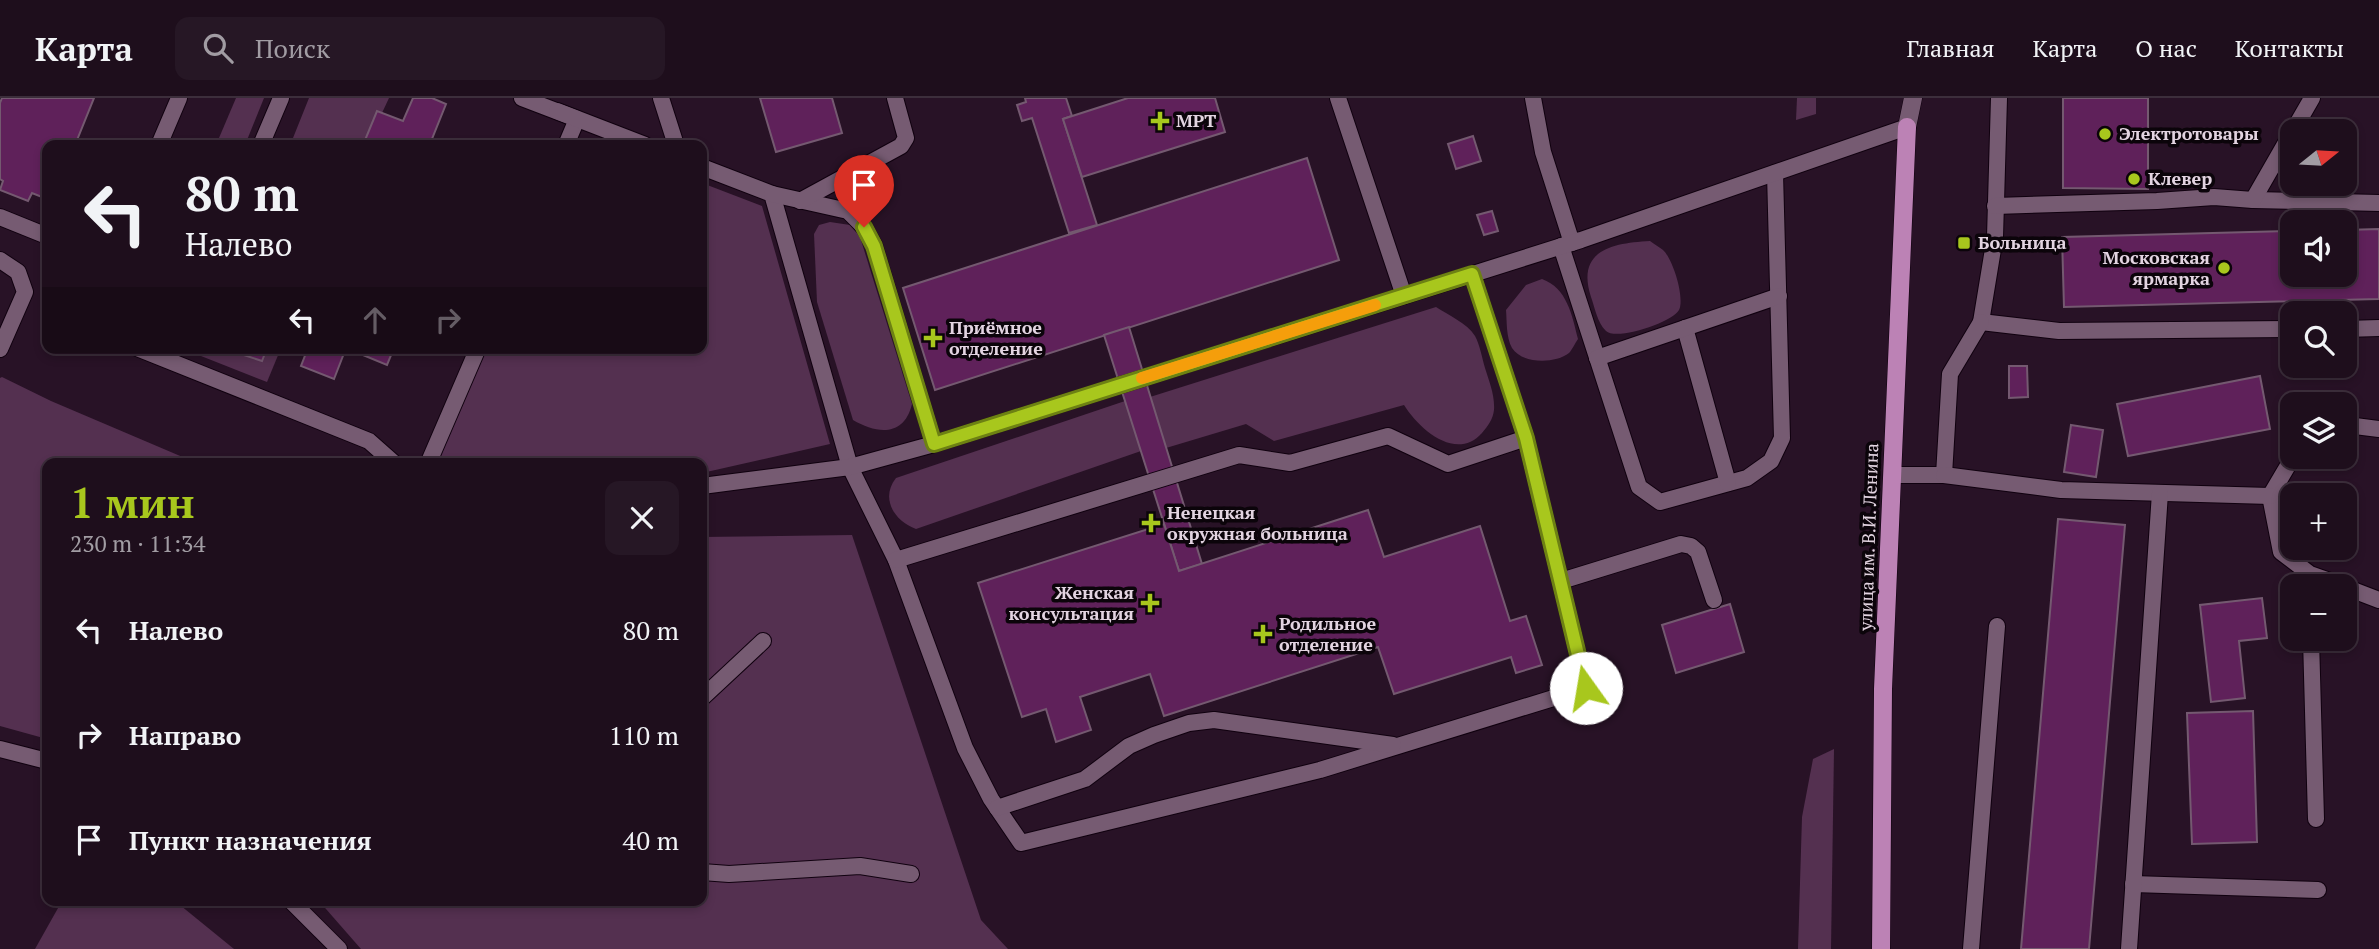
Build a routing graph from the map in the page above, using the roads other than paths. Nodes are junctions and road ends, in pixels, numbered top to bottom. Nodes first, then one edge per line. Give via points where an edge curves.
1 (179, 98) edge
2 (281, 98) edge
3 (522, 98) edge
4 (661, 98) edge
5 (895, 98) edge
6 (1338, 98) edge
7 (1533, 98) edge
8 (1911, 98) edge
9 (1999, 98) edge
10 (2312, 98) edge
11 (557, 111) junction
12 (2300, 119) edge
13 (1908, 127) junction
14 (161, 140) edge
15 (263, 140) edge
16 (568, 140) edge
17 (632, 140) edge
18 (674, 140) edge
19 (2280, 154) edge
20 (707, 169) edge
21 (1775, 173) junction
22 (772, 194) junction
23 (2253, 200) junction
24 (800, 201) junction
25 (2379, 203) edge
26 (1996, 206) junction
27 (0, 217) edge
28 (42, 234) edge
29 (1566, 245) junction
30 (0, 260) edge
31 (1472, 274) junction
32 (1404, 296) junction
33 (1779, 296) junction
34 (1981, 322) junction
35 (1685, 328) junction
36 (2379, 328) edge
37 (2280, 329) edge
38 (2357, 329) edge
39 (0, 349) edge
40 (475, 354) edge
41 (175, 355) edge
42 (1597, 358) junction
43 (2357, 426) edge
44 (2379, 429) edge
45 (1526, 438) junction
46 (934, 444) junction
47 (388, 458) edge
48 (431, 458) edge
49 (850, 467) junction
50 (2286, 469) edge
51 (1892, 475) junction
52 (1944, 475) junction
53 (1728, 483) junction
54 (707, 485) edge
55 (2160, 493) junction
56 (2270, 496) junction
57 (896, 560) junction
58 (2304, 574) edge
59 (1561, 581) junction
60 (2357, 592) edge
61 (1714, 600) dead end
62 (2379, 600) edge
63 (1997, 626) dead end
64 (762, 641) dead end
65 (2312, 651) edge
66 (707, 693) edge
67 (1399, 746) junction
68 (0, 749) edge
69 (42, 760) edge
70 (997, 808) junction
71 (2316, 819) dead end
72 (707, 872) edge
73 (911, 874) dead end
74 (2133, 884) junction
75 (2318, 890) dead end
76 (296, 906) edge
77 (339, 949) edge
78 (1881, 949) edge
79 (1970, 949) edge
80 (2129, 949) edge

1 - 14 lane
2 - 15 lane
3 - 11 lane
4 - 18 lane
5 - 24 lane via 906,138 901,146
6 - 32 lane
7 - 29 lane
8 - 13 main road
9 - 26 lane
10 - 12 lane
11 - 16 lane via 577,120
11 - 17 lane
13 - 21 lane
13 - 51 main road, улица им. В.И. Ленина
19 - 23 lane
20 - 22 lane
21 - 29 lane
21 - 33 lane
22 - 24 lane
22 - 49 lane
23 - 25 lane
23 - 26 lane via 2214,197
24 - 46 lane via 848,211 864,227 874,246
26 - 34 lane
27 - 28 lane
29 - 31 lane
29 - 42 lane
30 - 39 lane via 18,272 25,292
31 - 32 lane
31 - 45 lane
32 - 46 lane
33 - 35 lane
33 - 53 lane via 1782,438 1771,461 1747,478
34 - 37 lane via 2059,331
34 - 52 lane via 1950,374
35 - 42 lane
35 - 53 lane
36 - 38 lane
40 - 48 lane
41 - 47 lane via 369,441
42 - 53 lane via 1639,487 1660,502
43 - 44 lane
45 - 57 lane via 1448,464 1388,436 1290,463 1239,455
45 - 59 lane
46 - 49 lane
49 - 54 lane
49 - 57 lane
50 - 56 lane
51 - 52 lane
51 - 78 main road, улица им. В.И. Ленина via 1883,689
52 - 55 lane via 2061,490
55 - 56 lane
55 - 74 lane
56 - 58 lane via 2281,552
57 - 70 lane via 964,747
59 - 61 lane via 1681,544 1698,552
59 - 67 lane via 1586,688
60 - 62 lane
63 - 79 lane
64 - 66 lane
65 - 71 lane
67 - 70 lane via 1214,720 1189,723 1129,746 1085,779
67 - 70 lane via 1021,843
68 - 69 lane
72 - 73 lane via 860,866
74 - 75 lane
74 - 80 lane
76 - 77 lane

